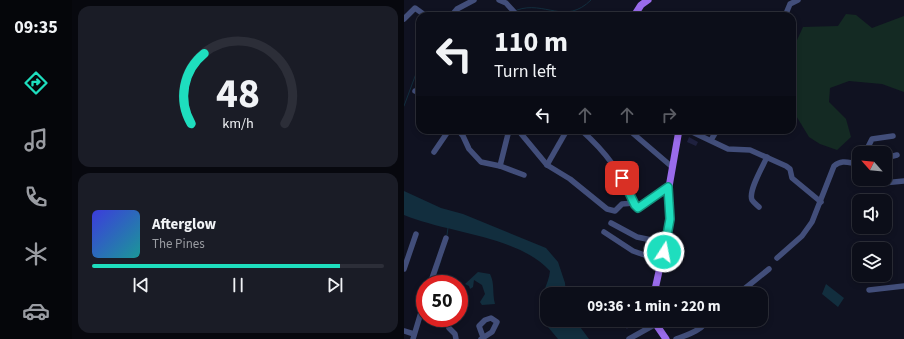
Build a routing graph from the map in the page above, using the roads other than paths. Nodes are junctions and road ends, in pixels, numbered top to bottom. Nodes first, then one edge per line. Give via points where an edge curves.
1 (474, 0) edge
2 (502, 0) edge
3 (648, 0) edge
4 (798, 0) edge
5 (420, 12) edge
6 (454, 12) edge
7 (514, 12) edge
8 (637, 12) edge
9 (787, 12) edge
10 (404, 19) edge
11 (446, 134) edge
12 (463, 134) edge
13 (508, 134) edge
14 (521, 134) edge
15 (565, 134) edge
16 (585, 134) edge
17 (633, 134) edge
18 (678, 134) edge
19 (697, 134) edge
20 (715, 134) edge
21 (893, 136) dead end
22 (711, 140) junction
23 (868, 146) edge
24 (434, 152) dead end
25 (897, 155) dead end
26 (892, 156) edge
27 (767, 157) junction
28 (852, 163) edge
29 (547, 165) junction
30 (500, 166) junction
31 (671, 166) junction
32 (524, 175) dead end
33 (904, 181) edge
34 (892, 182) edge
35 (668, 187) junction
36 (821, 202) junction
37 (634, 203) junction
38 (759, 207) dead end
39 (611, 223) dead end
40 (604, 232) dead end
41 (416, 234) dead end
42 (446, 238) dead end
43 (666, 243) junction
44 (778, 258) dead end
45 (662, 260) junction
46 (404, 269) edge
47 (769, 269) dead end
48 (433, 275) edge
49 (904, 286) edge
50 (656, 287) edge
51 (747, 287) edge
52 (869, 290) dead end
53 (646, 327) edge
54 (657, 327) edge
55 (701, 327) edge
56 (449, 328) dead end
57 (404, 331) edge
58 (414, 336) edge
59 (456, 339) edge
60 (630, 339) edge
61 (666, 339) edge
62 (676, 339) edge

1 - 6 street
2 - 7 street
3 - 8 main road
4 - 9 street via 790,4
5 - 10 street via 415,8
11 - 24 street
12 - 30 street via 469,150 475,157 486,164
13 - 30 street
14 - 29 street
15 - 29 street
16 - 37 street via 618,170
17 - 31 street
18 - 31 main road
19 - 22 street
20 - 22 street
21 - 23 street via 872,139
22 - 27 street via 728,149 745,149
25 - 26 street
27 - 36 street via 790,169 792,178
27 - 38 street via 751,196 752,201
28 - 36 street via 844,161 834,166
29 - 37 street via 570,179 611,211 622,204
30 - 32 street
31 - 35 main road
33 - 34 street
35 - 37 street via 640,208
35 - 43 main road via 670,219
36 - 44 street via 802,236
39 - 43 street via 637,238
40 - 45 street via 633,251
41 - 46 street
42 - 48 street
43 - 45 main road
45 - 50 main road
47 - 51 street
49 - 52 street
53 - 60 street
54 - 61 main road
55 - 62 street
56 - 59 street
57 - 58 street

